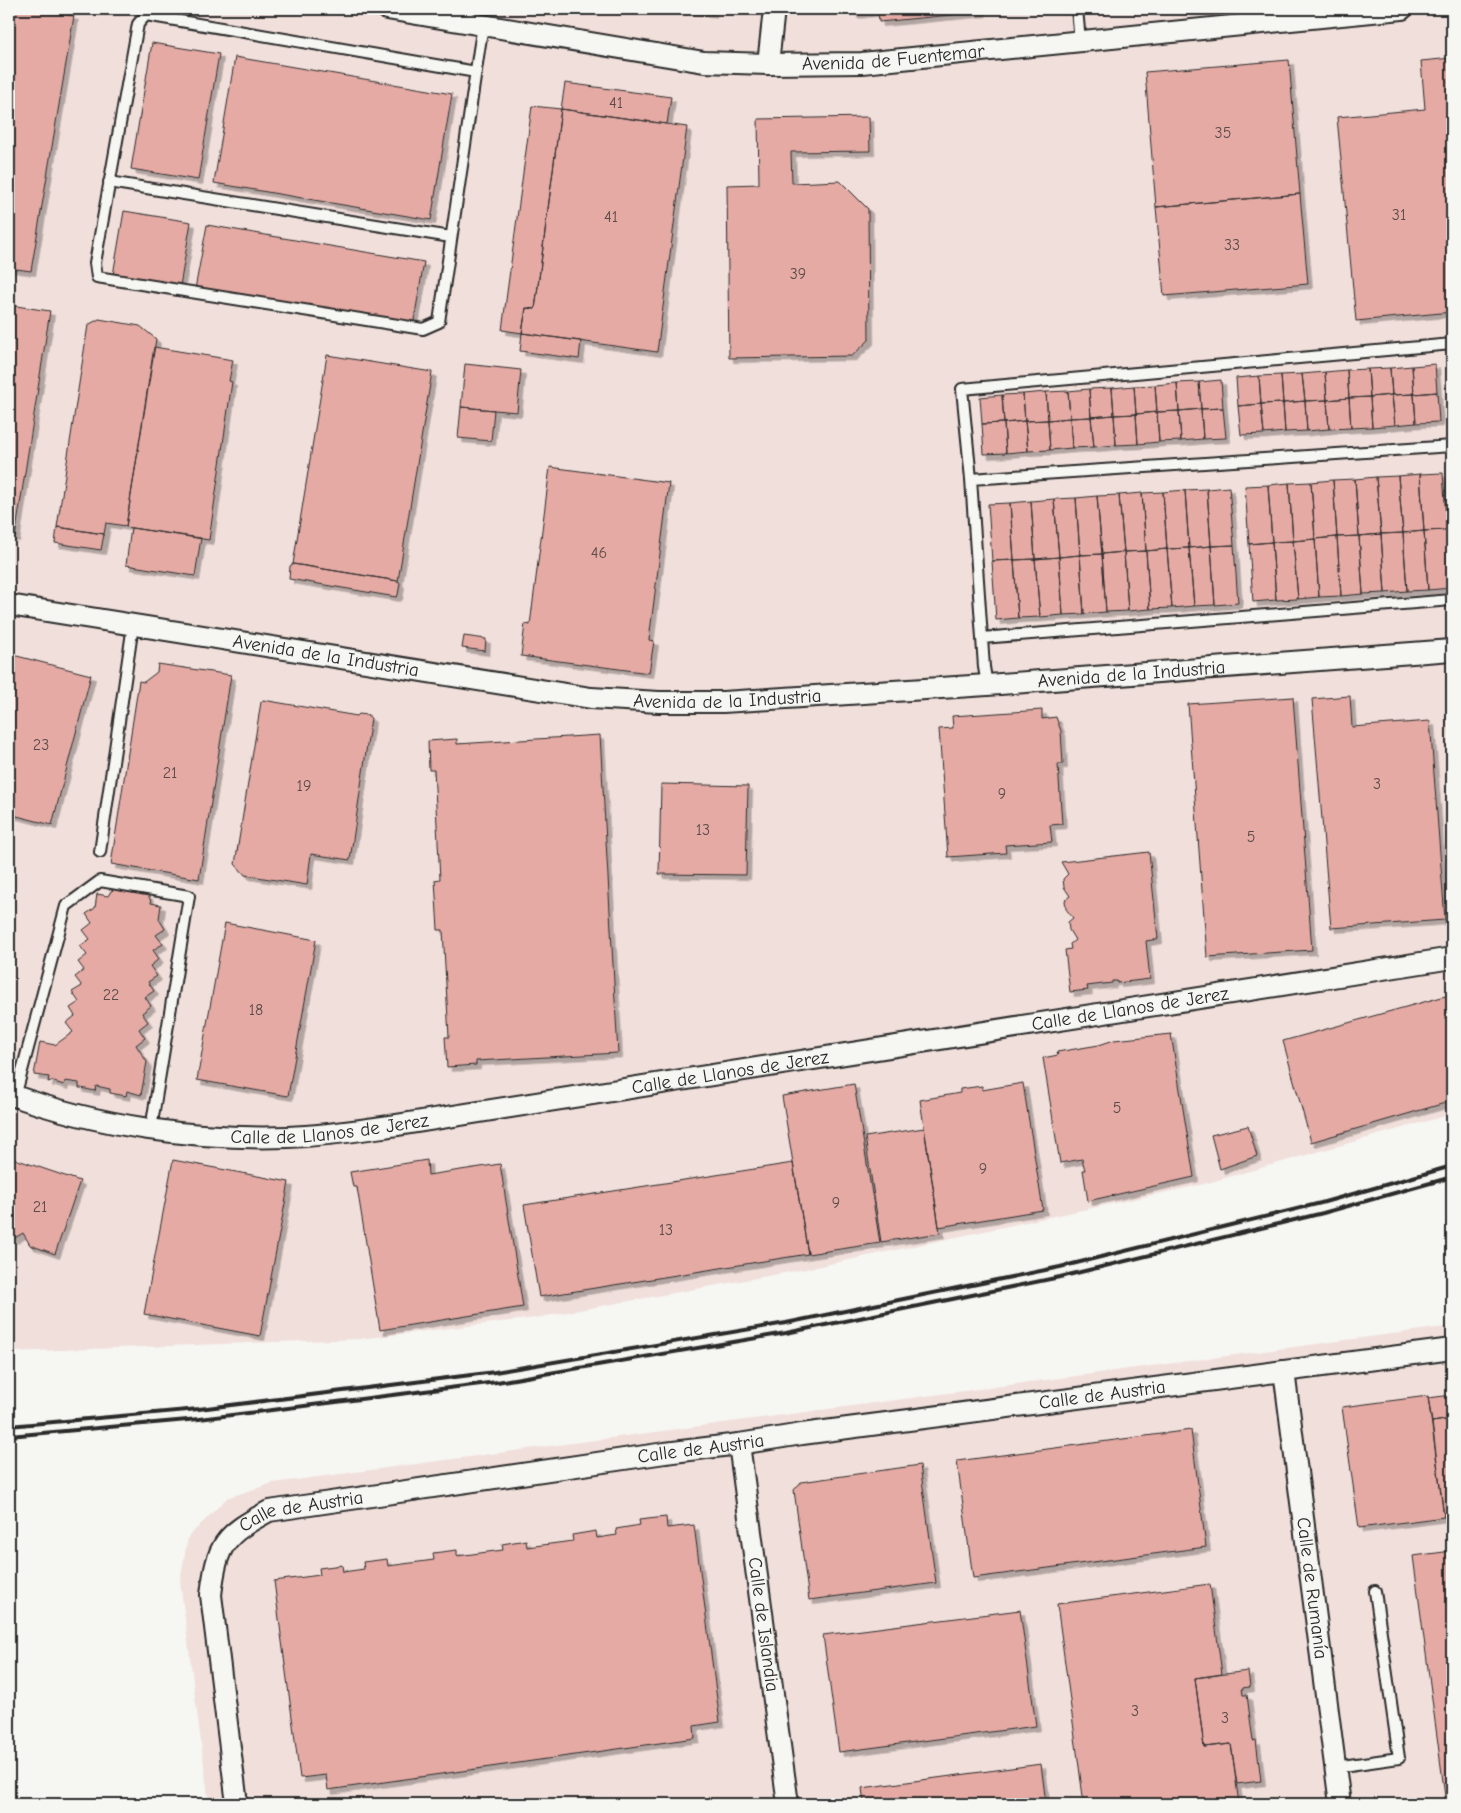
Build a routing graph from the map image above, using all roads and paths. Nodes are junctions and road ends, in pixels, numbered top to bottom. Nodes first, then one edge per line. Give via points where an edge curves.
1 (387, 9) edge
2 (774, 9) edge
3 (1077, 9) edge
4 (1392, 9) edge
5 (483, 25) junction
6 (1080, 41) junction
7 (768, 64) junction
8 (476, 72) junction
9 (109, 182) junction
10 (451, 237) junction
11 (1452, 344) edge
12 (1452, 446) edge
13 (972, 479) junction
14 (1452, 600) edge
15 (9, 605) edge
16 (132, 625) junction
17 (982, 638) junction
18 (1452, 650) edge
19 (987, 685) junction
20 (100, 852) dead end
21 (1452, 958) edge
22 (12, 1096) edge
23 (151, 1129) junction
24 (1452, 1349) edge
25 (1284, 1371) junction
26 (740, 1444) junction
27 (1375, 1591) dead end
28 (1335, 1767) junction
29 (237, 1804) edge
30 (788, 1804) edge
31 (1340, 1804) edge

1 - 5 street, Avenida de Fuentemar
2 - 7 street
3 - 6 lane
4 - 6 street, Avenida de Fuentemar
5 - 7 street, Avenida de Fuentemar via 704,62
5 - 8 lane
6 - 7 street, Avenida de Fuentemar via 862,63
8 - 9 lane via 146,16 138,24
8 - 10 lane
9 - 10 lane
9 - 10 lane via 95,263 97,277 423,329 438,322
11 - 13 lane via 962,389
12 - 13 lane
13 - 17 lane
14 - 17 lane
15 - 16 street, Avenida de la Industria
16 - 19 street, Avenida de la Industria via 591,698 723,702
16 - 20 lane
17 - 19 lane
18 - 19 street, Avenida de la Industria
21 - 23 street, Calle de Llanos de Jerez via 388,1127 288,1137 194,1135
22 - 23 street, Calle de Llanos de Jerez via 88,1118
22 - 23 lane via 66,906 100,881 189,896
24 - 25 street, Calle de Austria
25 - 26 street, Calle de Austria
25 - 28 street, Calle de Rumanía
26 - 29 street, Calle de Austria via 269,1511 244,1524 226,1540 214,1568 211,1595
26 - 30 street, Calle de Islandia
27 - 28 lane via 1399,1758
28 - 31 street, Calle de Rumanía

